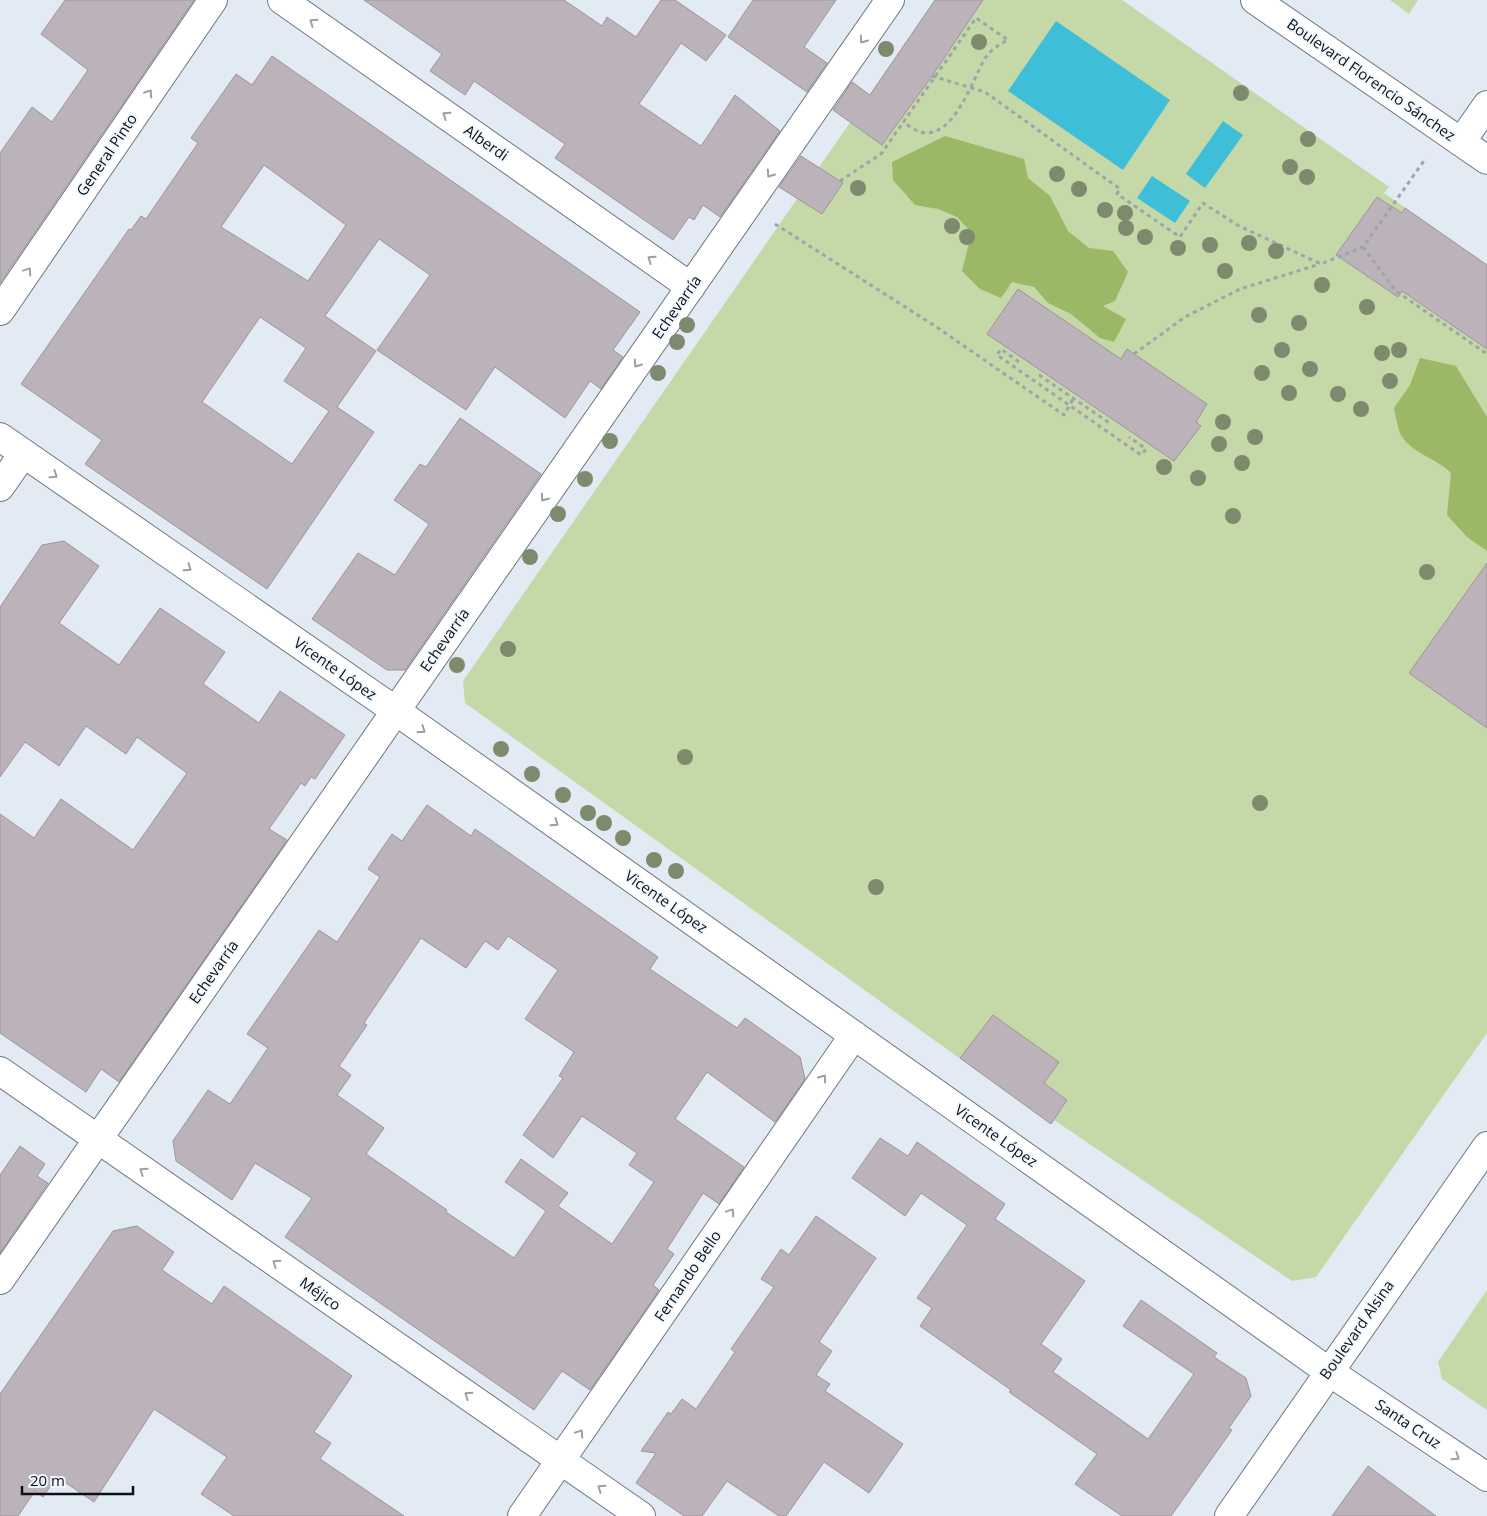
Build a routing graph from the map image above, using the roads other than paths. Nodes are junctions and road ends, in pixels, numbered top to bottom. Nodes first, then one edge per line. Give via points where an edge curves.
1 (213, 0) edge
2 (282, 0) edge
3 (890, 0) edge
4 (1255, 0) edge
5 (1487, 105) edge
6 (1453, 136) junction
7 (1487, 160) edge
8 (691, 287) junction
9 (0, 311) edge
10 (0, 437) edge
11 (23, 454) junction
12 (0, 487) edge
13 (396, 711) junction
14 (854, 1035) junction
15 (0, 1071) edge
16 (97, 1140) junction
17 (1487, 1146) edge
18 (0, 1280) edge
19 (1328, 1371) junction
20 (562, 1460) junction
21 (1487, 1477) edge
22 (522, 1516) edge
23 (641, 1516) edge
24 (1229, 1516) edge

9 -> 1 street, General Pinto
8 -> 2 street, Alberdi
3 -> 8 street, Echevarría
4 - 6 street, Boulevard Florencio Sánchez
5 - 6 street
6 - 7 street, Boulevard Florencio Sánchez
8 -> 13 street, Echevarría
10 - 11 street, Vicente López
11 - 12 street
11 -> 13 street, Vicente López
13 -> 14 street, Vicente López
13 - 16 street, Echevarría
14 - 19 street, Vicente López
20 -> 14 street, Fernando Bello
15 - 16 street, Méjico
16 - 18 street, Echevarría
20 -> 16 street, Méjico
17 - 19 street, Boulevard Alsina
19 -> 21 street, Santa Cruz
19 - 24 street, Boulevard Alsina
20 - 22 street, Fernando Bello
23 -> 20 street, Méjico

